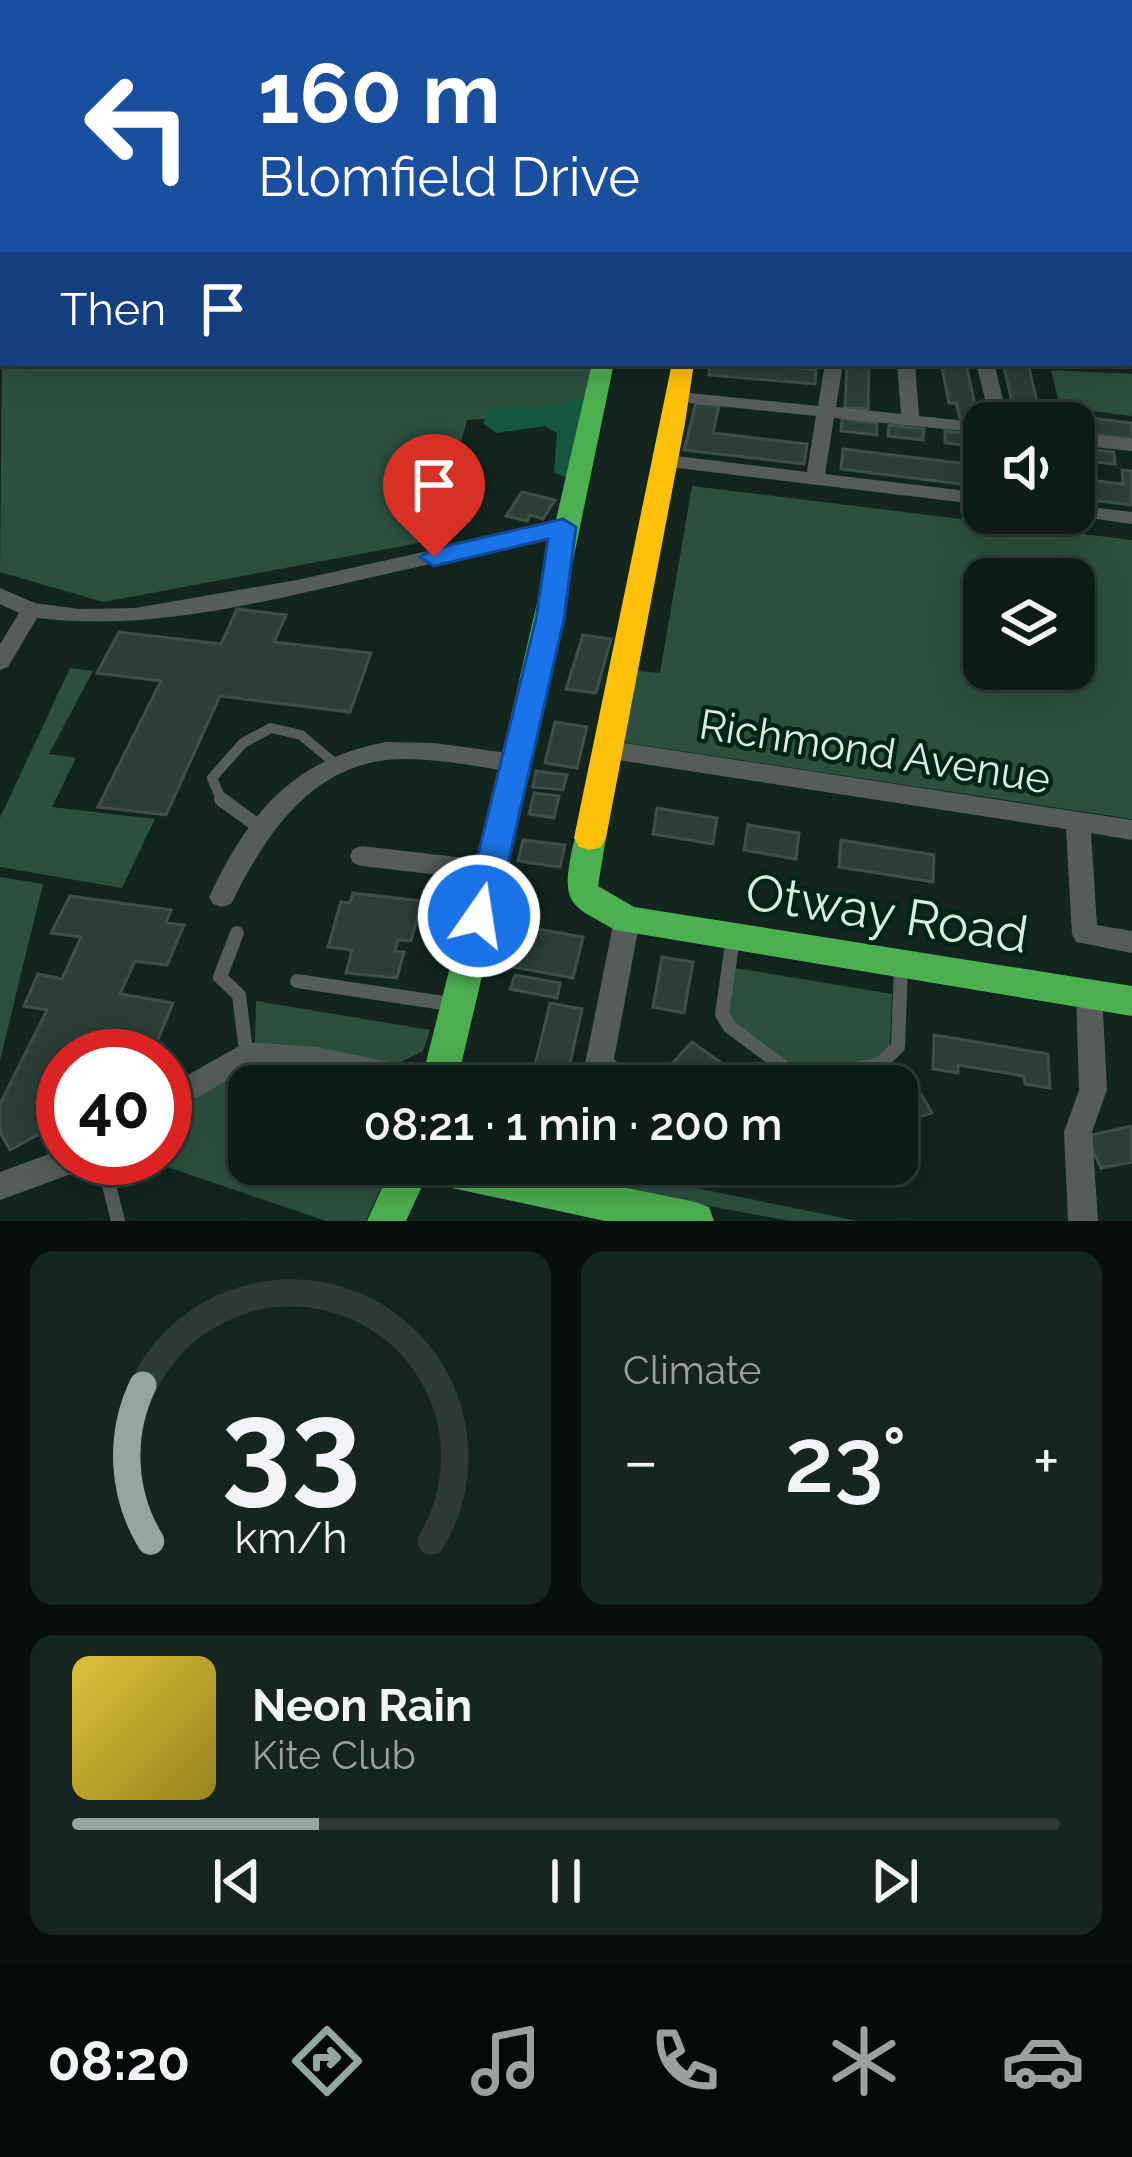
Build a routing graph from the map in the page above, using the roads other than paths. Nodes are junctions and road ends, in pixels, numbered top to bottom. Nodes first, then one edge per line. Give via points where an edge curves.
1 (602, 366) edge
2 (683, 366) edge
3 (834, 366) edge
4 (906, 366) edge
5 (986, 366) edge
6 (680, 397) junction
7 (995, 402) edge
8 (828, 411) junction
9 (910, 421) junction
10 (963, 426) edge
11 (1095, 442) edge
12 (1132, 446) edge
13 (669, 460) junction
14 (815, 478) junction
15 (963, 496) edge
16 (1095, 514) edge
17 (1132, 518) edge
18 (563, 527) junction
19 (0, 595) edge
20 (31, 610) junction
21 (0, 662) edge
22 (605, 749) junction
23 (515, 763) junction
24 (338, 766) junction
25 (1078, 821) junction
26 (258, 826) junction
27 (1132, 830) edge
28 (362, 856) dead end
29 (490, 871) junction
30 (222, 897) dead end
31 (628, 920) junction
32 (237, 934) dead end
33 (733, 937) junction
34 (1132, 942) edge
35 (901, 963) junction
36 (297, 981) dead end
37 (1089, 993) junction
38 (1132, 1001) edge
39 (459, 1006) junction
40 (246, 1054) junction
41 (341, 1065) edge
42 (443, 1065) edge
43 (600, 1065) edge
44 (192, 1087) edge
45 (36, 1173) edge
46 (109, 1185) edge
47 (406, 1185) edge
48 (519, 1185) edge
49 (0, 1186) edge
50 (118, 1221) edge
51 (386, 1221) edge
52 (695, 1221) edge
53 (1083, 1221) edge

1 - 18 street
2 - 6 street
3 - 8 street
4 - 9 street
5 - 7 street
6 - 8 street
6 - 13 street
8 - 9 street
8 - 14 street
9 - 10 street
11 - 12 street
13 - 14 street
13 - 22 street
14 - 15 street
16 - 17 street
18 - 20 street via 135,615
18 - 23 street
19 - 20 street
20 - 21 street
22 - 25 street, Richmond Avenue
22 - 31 street via 580,892
23 - 24 street via 382,751
23 - 29 street
24 - 26 street via 310,779
24 - 26 lane via 285,725 250,735 212,778 222,802
25 - 27 street, Richmond Avenue
25 - 34 street via 1085,934
26 - 30 street
28 - 29 street
29 - 39 street
31 - 33 street, Otway Road
31 - 43 street
32 - 40 lane via 220,976 238,995
33 - 35 street, Otway Road
33 - 35 lane via 722,1013 793,1074 812,1078 880,1064 898,1047
35 - 37 street, Otway Road
36 - 39 lane
37 - 38 street, Otway Road
37 - 53 street via 1094,1090 1078,1132
39 - 42 street
40 - 41 street
40 - 44 street
45 - 49 street
46 - 50 lane
47 - 51 street
48 - 52 street

